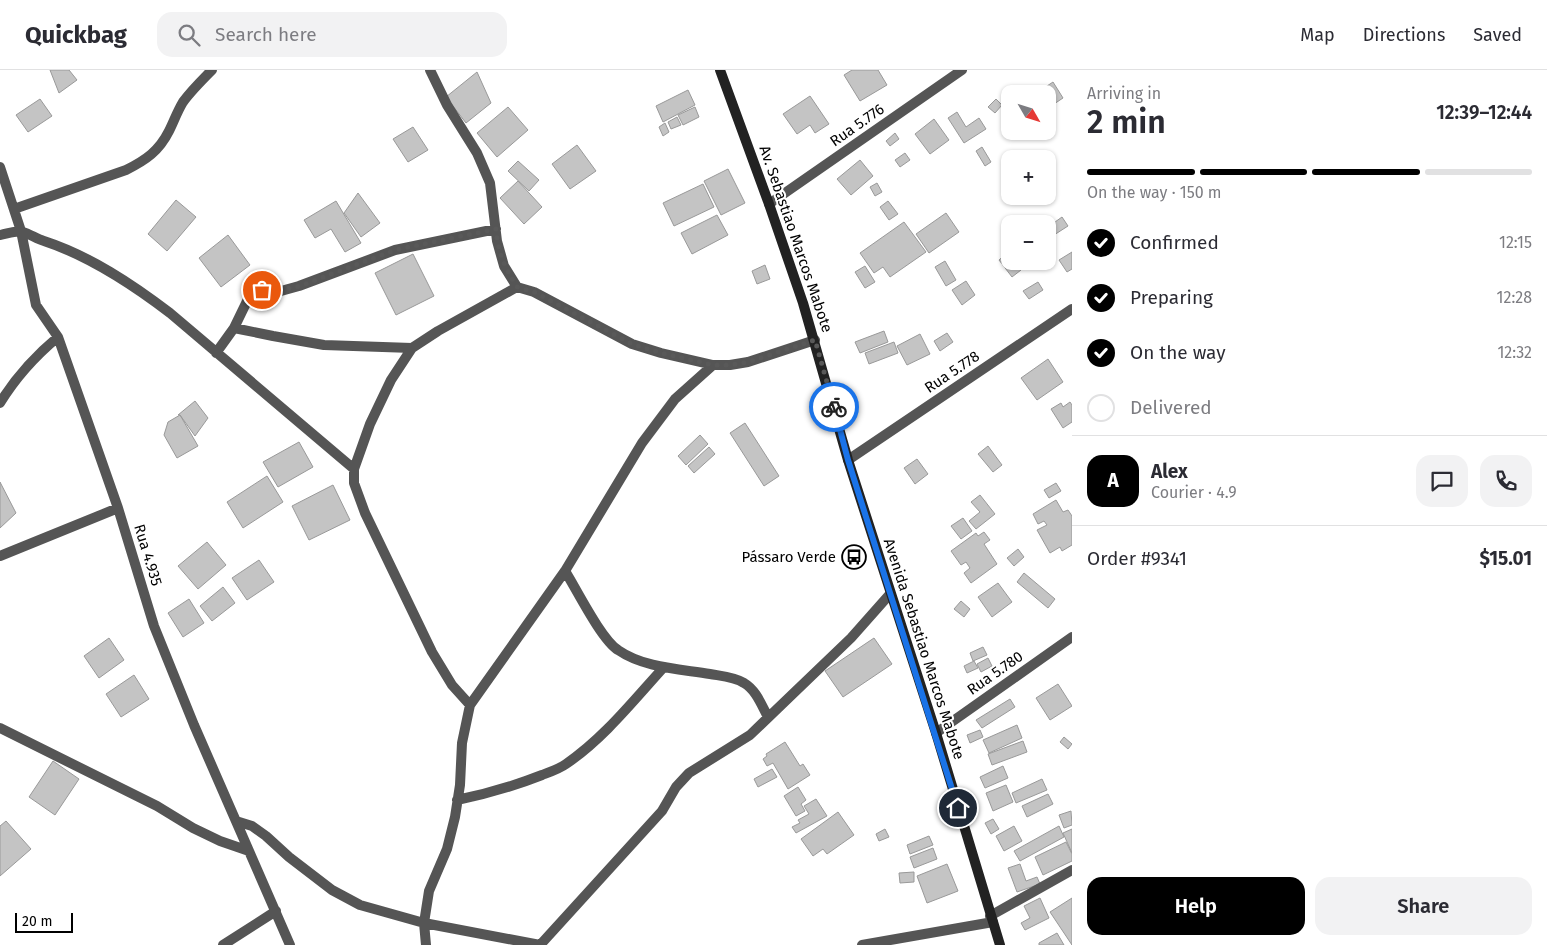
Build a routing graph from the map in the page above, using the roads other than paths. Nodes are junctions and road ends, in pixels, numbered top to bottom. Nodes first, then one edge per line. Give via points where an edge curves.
1 (212, 70) edge
2 (430, 70) edge
3 (720, 70) edge
4 (962, 70) edge
5 (0, 167) edge
6 (769, 204) junction
7 (14, 209) junction
8 (496, 229) junction
9 (21, 231) junction
10 (0, 235) edge
11 (517, 287) junction
12 (1072, 309) edge
13 (234, 328) junction
14 (58, 337) junction
15 (815, 340) junction
16 (412, 348) junction
17 (216, 353) junction
18 (713, 365) junction
19 (0, 403) edge
20 (848, 460) junction
21 (354, 469) junction
22 (118, 508) junction
23 (872, 534) joint
24 (0, 556) edge
25 (565, 571) junction
26 (890, 594) junction
27 (1072, 637) edge
28 (664, 667) junction
29 (470, 705) junction
30 (768, 716) junction
31 (0, 728) edge
32 (936, 733) junction
33 (457, 800) junction
34 (236, 821) junction
35 (249, 850) junction
36 (1072, 870) edge
37 (276, 911) junction
38 (992, 919) junction
39 (424, 923) junction
40 (223, 945) edge
41 (290, 945) edge
42 (426, 945) edge
43 (540, 945) edge
44 (862, 945) edge
45 (1000, 945) edge

1 - 7 street via 184,101 159,148 144,161
2 - 8 street via 484,168 490,183
3 - 6 main road, Av. Sebastiao Marcos Mabote
4 - 6 street, Rua 5.776
5 - 7 street, Rua 4.935
6 - 15 main road, Av. Sebastiao Marcos Mabote
7 - 9 street, Rua 4.935
8 - 11 street via 504,266
8 - 13 street via 395,250 300,286 257,291 250,295
9 - 10 street
9 - 14 street, Rua 4.935 via 36,305
9 - 17 street via 102,267 143,292
11 - 16 street
11 - 18 street via 534,292 632,344
12 - 20 street, Rua 5.778
13 - 16 street via 324,344
13 - 17 street
14 - 19 street via 18,375
14 - 22 street, Rua 4.935
15 - 18 street via 748,362
15 - 20 main road, Av. Sebastiao Marcos Mabote
16 - 21 street via 391,380 370,424
17 - 21 street
18 - 25 street via 676,399 642,443
20 - 23 main road, Av. Sebastiao Marcos Mabote
21 - 29 street via 354,483 365,513 432,652 452,685
22 - 24 street
22 - 34 street, Rua 4.935 via 154,626
23 - 26 main road, Avenida Sebastiao Marcos Mabote
25 - 28 street via 616,649 630,658
25 - 29 street
26 - 30 street via 851,638
26 - 32 main road, Avenida Sebastiao Marcos Mabote
27 - 32 street, Rua 5.780
28 - 30 street via 742,682 753,691
28 - 33 street via 590,746 564,766 526,782
29 - 33 street via 462,743
30 - 43 street via 750,734 689,773 662,811
31 - 35 street via 193,828
32 - 38 main road, Avenida Sebastiao Marcos Mabote
33 - 39 street via 447,850 429,891
34 - 35 street, Rua 4.935
34 - 39 street via 252,826 266,836 332,890 360,905
35 - 37 street, Rua 4.935
36 - 38 street
37 - 40 street
37 - 41 street, Rua 4.935
38 - 44 street
38 - 45 main road, Avenida Sebastiao Marcos Mabote
39 - 42 street
39 - 43 street

